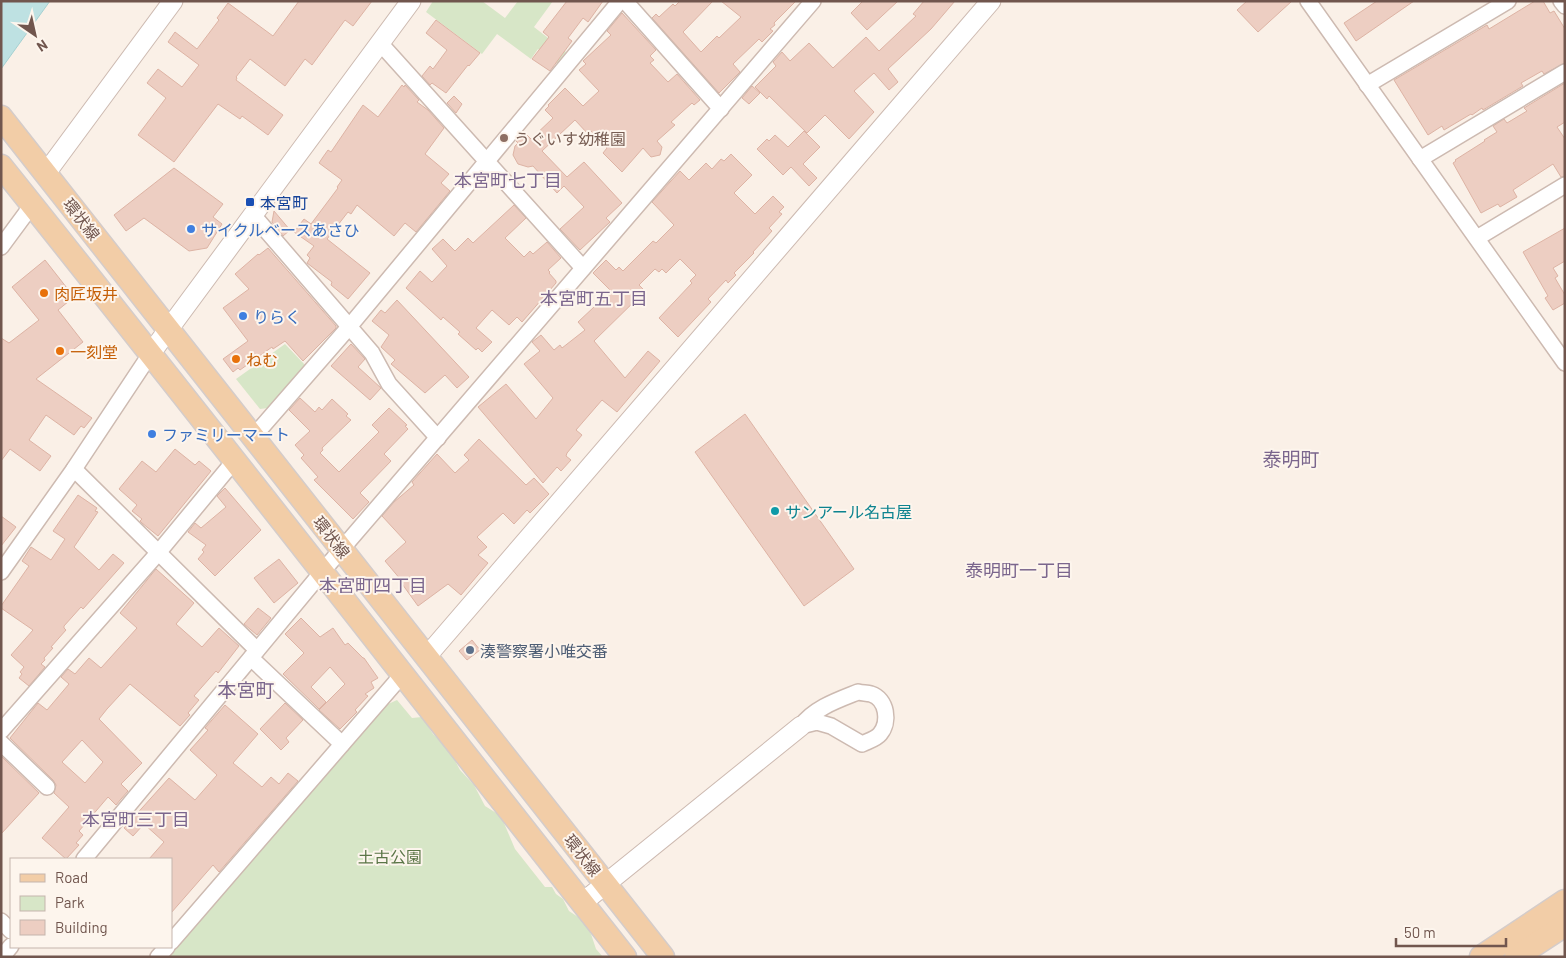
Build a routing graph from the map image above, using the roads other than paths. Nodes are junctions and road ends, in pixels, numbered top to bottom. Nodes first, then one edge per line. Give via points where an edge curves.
1 (173, 1) edge
2 (411, 1) edge
3 (620, 1) edge
4 (625, 1) edge
5 (813, 1) edge
6 (991, 1) edge
7 (1308, 1) edge
8 (1508, 1) edge
9 (1561, 1) edge
10 (1565, 6) edge
11 (380, 43) junction
12 (1565, 72) edge
13 (1367, 85) junction
14 (720, 109) junction
15 (1, 117) edge
16 (1420, 159) junction
17 (487, 162) junction
18 (1, 166) edge
19 (46, 173) junction
20 (1565, 185) edge
21 (32, 205) junction
22 (253, 215) junction
23 (1477, 238) junction
24 (1, 247) edge
25 (583, 268) junction
26 (349, 327) junction
27 (169, 328) junction
28 (151, 353) junction
29 (1565, 363) edge
30 (254, 436) junction
31 (438, 438) junction
32 (235, 460) junction
33 (74, 469) junction
34 (342, 549) junction
35 (158, 553) junction
36 (1, 572) edge
37 (322, 572) junction
38 (254, 654) junction
39 (427, 656) junction
40 (402, 675) junction
41 (801, 726) junction
42 (1, 730) edge
43 (1, 743) edge
44 (342, 744) junction
45 (47, 787) dead end
46 (85, 858) edge
47 (606, 884) junction
48 (1565, 901) edge
49 (582, 903) junction
50 (1, 921) edge
51 (1565, 925) edge
52 (10, 930) edge
53 (172, 941) edge
54 (10, 947) edge
55 (2, 957) edge
56 (625, 957) edge
57 (663, 957) edge
58 (1481, 957) edge
59 (1516, 957) edge

1 - 19 street
2 - 11 street
3 - 17 street
4 - 14 street
5 - 14 street
6 - 39 street
7 - 13 street
8 - 13 street
9 - 10 street
11 - 17 street
11 - 22 street
12 - 16 street
13 - 16 street
14 - 25 street
15 - 19 main road, 環状線
16 - 23 street
17 - 25 street
17 - 26 street
18 - 21 main road, 環状線
19 - 27 main road, 環状線
20 - 23 street
21 - 24 street
21 - 28 main road, 環状線
22 - 26 street
22 - 27 street
23 - 29 street
25 - 31 street
26 - 30 street
26 - 31 street via 372,353 389,384
27 - 28 street
27 - 30 main road, 環状線
28 - 32 main road, 環状線
28 - 33 street
30 - 34 main road, 環状線
31 - 34 street
32 - 35 street
32 - 37 main road, 環状線
33 - 35 street
33 - 36 street
34 - 37 street
34 - 39 main road, 環状線
35 - 38 street
35 - 42 street
37 - 38 street
37 - 40 main road, 環状線
38 - 44 street
38 - 46 street
39 - 47 main road, 環状線
40 - 44 street
40 - 49 main road, 環状線
41 - 41 street via 807,718 834,701 858,692 872,694 881,701 887,715 886,725 879,736 862,744 831,726 817,722
41 - 47 street
43 - 45 street
44 - 53 street
47 - 49 street
47 - 57 main road, 環状線
48 - 58 main road
49 - 56 main road, 環状線
50 - 52 street
51 - 59 main road
54 - 55 street

